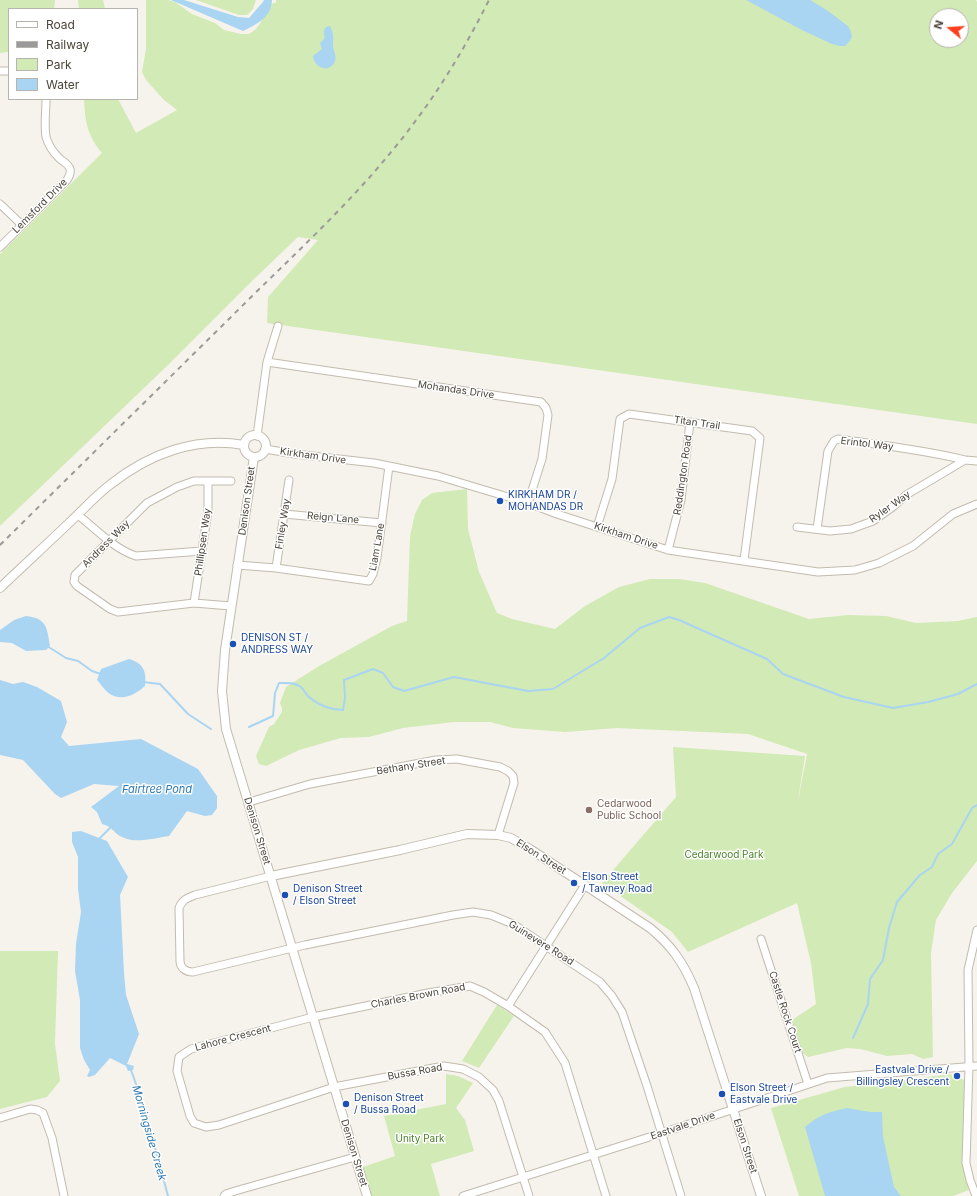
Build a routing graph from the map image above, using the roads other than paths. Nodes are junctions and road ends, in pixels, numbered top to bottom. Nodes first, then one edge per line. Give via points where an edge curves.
1 (46, 100) edge
2 (0, 204) edge
3 (22, 224) junction
4 (0, 247) edge
5 (278, 326) dead end
6 (268, 362) junction
7 (690, 422) junction
8 (257, 436) junction
9 (244, 445) junction
10 (265, 449) junction
11 (254, 457) junction
12 (966, 460) junction
13 (977, 461) edge
14 (389, 466) junction
15 (289, 480) dead end
16 (208, 481) junction
17 (231, 481) dead end
18 (528, 503) junction
19 (977, 504) edge
20 (284, 514) junction
21 (78, 515) junction
22 (382, 523) junction
23 (597, 527) junction
24 (797, 527) dead end
25 (817, 529) junction
26 (109, 540) junction
27 (668, 550) junction
28 (202, 551) junction
29 (744, 560) junction
30 (238, 565) junction
31 (276, 568) junction
32 (0, 588) edge
33 (194, 603) junction
34 (231, 606) junction
35 (248, 802) junction
36 (498, 835) junction
37 (271, 876) junction
38 (585, 885) junction
39 (977, 930) edge
40 (761, 939) dead end
41 (546, 947) junction
42 (292, 948) junction
43 (508, 1006) junction
44 (313, 1017) junction
45 (973, 1066) edge
46 (808, 1084) junction
47 (334, 1087) junction
48 (733, 1108) junction
49 (0, 1118) edge
50 (662, 1133) junction
51 (593, 1155) junction
52 (355, 1157) junction
53 (523, 1177) junction
54 (64, 1196) edge
55 (224, 1196) edge
56 (367, 1196) edge
57 (463, 1196) edge
58 (529, 1196) edge
59 (606, 1196) edge
60 (681, 1196) edge
61 (761, 1196) edge
62 (976, 1196) edge

1 - 3 street, Lemsford Drive via 46,137 57,156 71,170 67,180
2 - 3 street
3 - 4 street, Lemsford Drive
5 - 6 street
6 - 8 street
6 - 18 street, Mohandas Drive via 541,402 548,415 542,459
7 - 23 street, Titan Trail via 629,414 620,419 612,479
7 - 27 street, Reddington Road via 681,500
7 - 29 street, Titan Trail via 752,431 760,438
8 - 9 street via 250,437
8 - 10 street via 264,442
9 - 11 street via 248,455
9 - 21 street via 216,442 186,446 159,455 115,480
10 - 11 street via 261,455
10 - 14 street, Kirkham Drive
11 - 30 street, Denison Street
12 - 13 street
12 - 25 street, Ryler Way via 906,495 873,521 851,529
12 - 25 street, Erintol Way via 834,440 828,451
14 - 18 street, Kirkham Drive via 438,476
14 - 22 street, Liam Lane
15 - 20 street, Finley Way
16 - 17 street, Andress Way
16 - 26 street, Andress Way via 194,481 177,487 147,503
16 - 28 street, Phillipsen Way via 208,511
18 - 23 street, Kirkham Drive
19 - 29 street, Kirkham Drive via 953,514 912,546 879,563 855,570 818,572
20 - 22 street, Reign Lane
20 - 31 street, Finley Way
21 - 26 street
21 - 32 street
22 - 31 street, Liam Lane via 374,574 369,581
23 - 27 street, Kirkham Drive
24 - 25 street, Ryler Way
26 - 28 street via 128,554 136,556
26 - 33 street, Andress Way via 74,575 77,586 118,612
27 - 29 street, Kirkham Drive
28 - 33 street, Phillipsen Way
30 - 31 street
30 - 34 street, Denison Street
33 - 34 street, Andress Way
34 - 35 street, Denison Street via 223,672 224,712 226,729
35 - 36 street, Bethany Street via 310,784 436,760 457,759 500,767 513,776 514,783
35 - 37 street, Denison Street
36 - 37 street, Elson Street via 467,834
36 - 38 street, Elson Street via 511,838
37 - 42 street, Denison Street
37 - 42 street, Guinevere Road via 184,900 179,908 180,965 187,972 193,972
38 - 41 street
38 - 48 street, Elson Street via 650,928 682,962 694,988
39 - 45 street via 968,970
40 - 46 street, Castle Rock Court
41 - 42 street, Guinevere Road via 513,924 490,914 473,912
41 - 43 street
41 - 50 street, Guinevere Road via 600,982 622,1012
42 - 44 street, Denison Street
43 - 44 street, Charles Brown Road via 470,986
43 - 51 street, Charles Brown Road via 545,1032 565,1063
44 - 47 street, Denison Street
44 - 47 street, Lahore Crescent via 191,1049 179,1057 177,1071 190,1116 198,1125 219,1125
45 - 46 street, Eastvale Drive via 827,1078
45 - 62 street via 966,1163
46 - 48 street, Eastvale Drive
47 - 52 street, Denison Street
47 - 53 street, Bussa Road via 438,1067 457,1067 468,1071 484,1081 496,1095
48 - 50 street, Eastvale Drive
48 - 61 street, Elson Street
49 - 54 street via 30,1109 43,1113 52,1138
50 - 51 street, Eastvale Drive
50 - 60 street, Guinevere Road
51 - 53 street, Eastvale Drive
51 - 59 street, Charles Brown Road
52 - 55 street
52 - 56 street, Denison Street
53 - 57 street, Eastvale Drive
53 - 58 street, Bussa Road

